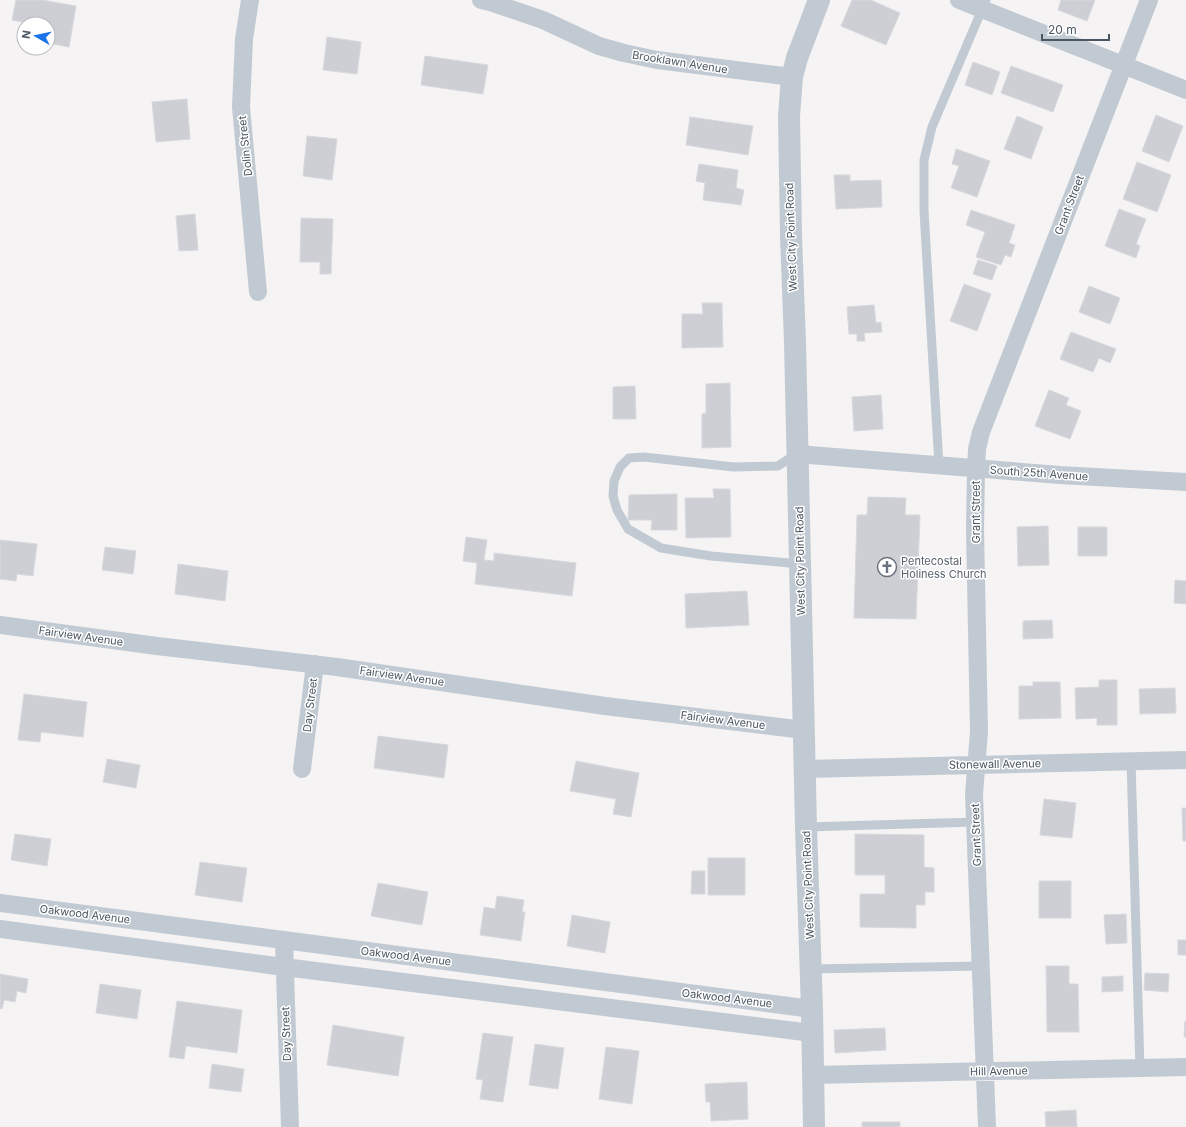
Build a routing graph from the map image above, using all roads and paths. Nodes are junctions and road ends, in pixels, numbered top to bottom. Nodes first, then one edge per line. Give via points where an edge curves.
1 (250, 0) edge
2 (482, 0) edge
3 (819, 0) edge
4 (958, 0) edge
5 (1149, 0) edge
6 (984, 5) edge
7 (1124, 66) junction
8 (792, 77) junction
9 (1186, 90) edge
10 (258, 292) dead end
11 (797, 454) junction
12 (939, 466) junction
13 (976, 469) junction
14 (1186, 482) edge
15 (800, 564) junction
16 (0, 625) edge
17 (315, 664) junction
18 (804, 730) junction
19 (1186, 760) edge
20 (1131, 761) junction
21 (977, 765) junction
22 (302, 769) dead end
23 (805, 769) junction
24 (976, 822) junction
25 (806, 827) junction
26 (0, 903) edge
27 (0, 929) edge
28 (284, 940) junction
29 (981, 966) junction
30 (284, 967) junction
31 (810, 969) junction
32 (812, 1009) junction
33 (812, 1032) junction
34 (1186, 1067) edge
35 (1140, 1068) junction
36 (986, 1071) junction
37 (812, 1075) junction
38 (290, 1127) edge
39 (814, 1127) edge
40 (987, 1127) edge

1 - 10 street, Dolin Street via 244,39 241,107
2 - 8 street, Brooklawn Avenue via 543,20 600,46 624,53 657,60
3 - 8 street, West City Point Road
4 - 6 street
5 - 7 street, Grant Street
6 - 7 street
6 - 12 lane via 932,128 924,160 924,211
7 - 9 street
7 - 13 street, Grant Street via 981,432
8 - 11 street, West City Point Road via 789,138
11 - 12 street, South 25th Avenue
11 - 15 street, West City Point Road
11 - 15 lane via 778,466 734,468 644,457 629,458 620,467 614,481 613,496 617,510 628,529 661,548 711,556
12 - 13 street, South 25th Avenue
13 - 14 street, South 25th Avenue
13 - 21 street, Grant Street via 979,716
15 - 18 street, West City Point Road
16 - 17 street, Fairview Avenue
17 - 18 street, Fairview Avenue via 605,706
17 - 22 street, Day Street
18 - 23 street, West City Point Road
19 - 20 street, Stonewall Avenue
20 - 21 street, Stonewall Avenue
20 - 35 lane
21 - 23 street, Stonewall Avenue
21 - 24 street, Grant Street via 974,794
23 - 25 street, West City Point Road
24 - 25 lane
24 - 29 street, Grant Street
25 - 31 street, West City Point Road
26 - 28 street, Oakwood Avenue
27 - 30 street
28 - 30 street, Day Street
28 - 32 street, Oakwood Avenue
29 - 31 lane
29 - 36 street, Grant Street
30 - 33 street
30 - 38 street, Day Street
31 - 32 street, West City Point Road
32 - 33 street, West City Point Road
33 - 37 street, West City Point Road
34 - 35 street, Hill Avenue
35 - 36 street, Hill Avenue
36 - 37 street, Hill Avenue
36 - 40 street, Grant Street
37 - 39 street, West City Point Road

